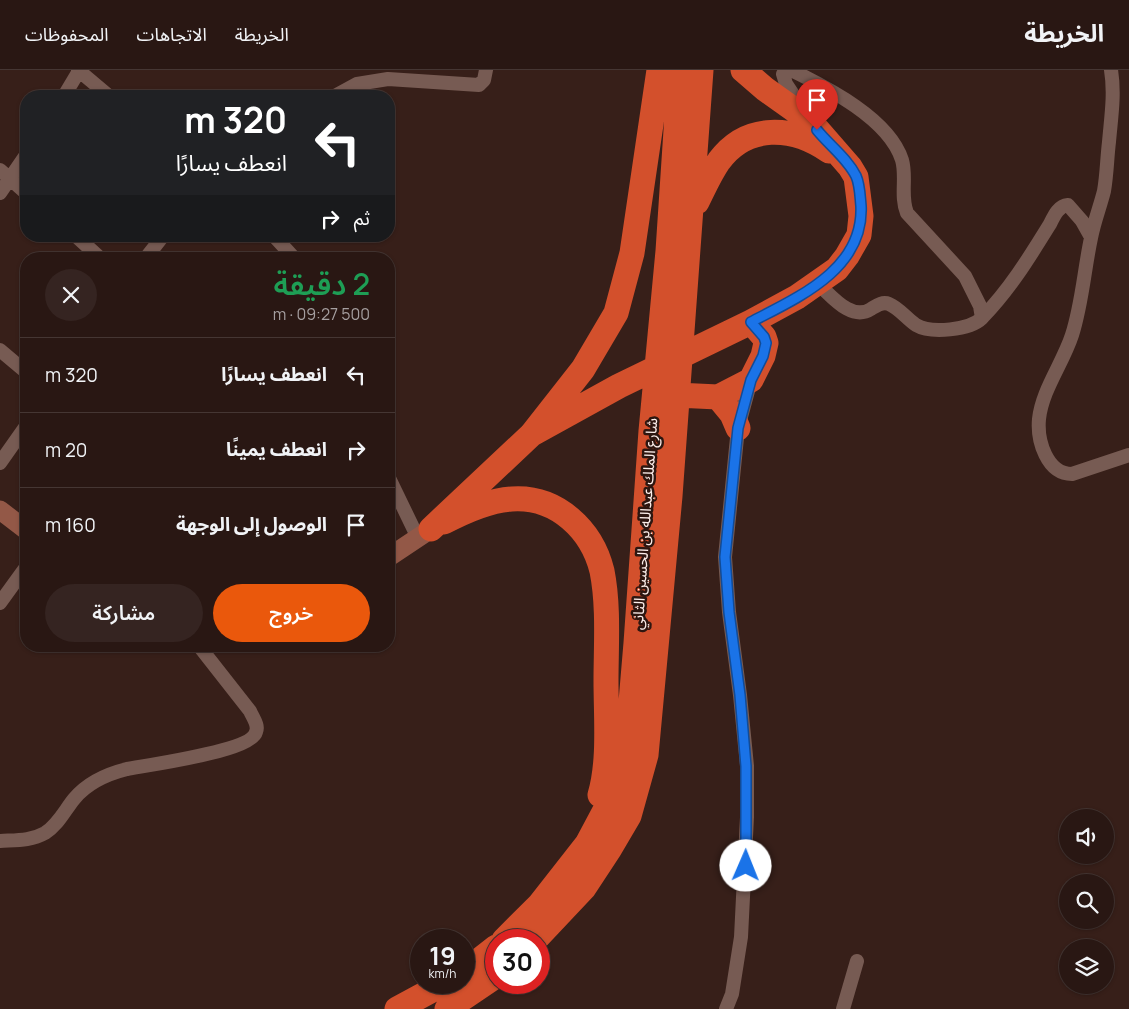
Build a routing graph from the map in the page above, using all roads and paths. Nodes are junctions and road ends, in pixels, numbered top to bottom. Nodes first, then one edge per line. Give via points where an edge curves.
1 (79, 70) edge
2 (486, 70) edge
3 (659, 70) edge
4 (680, 70) edge
5 (700, 70) edge
6 (743, 70) edge
7 (786, 70) edge
8 (791, 70) edge
9 (1111, 70) edge
10 (393, 75) edge
11 (67, 90) edge
12 (102, 90) edge
13 (346, 90) edge
14 (810, 121) junction
15 (20, 161) edge
16 (850, 167) junction
17 (5, 175) edge
18 (20, 188) edge
19 (0, 193) edge
20 (691, 214) junction
21 (1091, 237) junction
22 (83, 242) edge
23 (158, 242) edge
24 (279, 242) edge
25 (93, 252) edge
26 (150, 252) edge
27 (289, 252) edge
28 (817, 283) junction
29 (982, 318) junction
30 (751, 322) junction
31 (0, 350) edge
32 (20, 367) edge
33 (751, 380) junction
34 (676, 395) junction
35 (576, 397) junction
36 (718, 397) junction
37 (738, 428) junction
38 (20, 435) edge
39 (1129, 455) edge
40 (0, 463) edge
41 (395, 487) edge
42 (0, 510) edge
43 (20, 525) edge
44 (424, 533) junction
45 (395, 553) edge
46 (20, 575) edge
47 (0, 602) edge
48 (203, 652) edge
49 (0, 841) edge
50 (587, 844) junction
51 (515, 929) edge
52 (545, 929) edge
53 (485, 956) edge
54 (858, 961) dead end
55 (475, 963) edge
56 (485, 983) edge
57 (424, 994) edge
58 (396, 1009) edge
59 (447, 1009) edge
60 (726, 1009) edge
61 (842, 1009) edge

1 - 11 street
1 - 12 street
2 - 10 street via 484,80 472,86
3 - 35 highway via 624,285 616,313
4 - 50 highway, شارع الملك عبدالله بن الحسين الثاني via 630,725 612,798
5 - 20 highway, شارع الملك عبدالله بن الحسين الثاني
6 - 14 highway via 764,90
7 - 14 street via 783,75 786,84
8 - 29 street via 854,106 894,143 902,162 907,212 965,276 980,306
9 - 21 street via 1113,112 1107,170
10 - 13 street via 356,84
14 - 16 highway
15 - 17 street
16 - 20 highway via 801,135 774,132 756,135 736,144 720,160
16 - 28 highway via 860,195 859,235 837,268
17 - 18 street
17 - 19 street
20 - 34 highway, شارع الملك عبدالله بن الحسين الثاني
21 - 29 street via 1075,212 1063,206 1019,274
21 - 39 street via 1075,327 1047,391 1039,419 1039,434 1050,462 1064,474
22 - 25 street
23 - 26 street
24 - 27 street
28 - 29 street via 847,310 862,313 888,303 914,324 925,328 966,327
28 - 30 highway
30 - 33 highway via 766,343
30 - 35 highway via 619,386
31 - 32 street
33 - 36 highway
33 - 37 street
34 - 36 highway
34 - 52 highway, شارع الملك عبدالله بن الحسين الثاني via 646,755 629,816 584,888
35 - 44 highway
36 - 37 highway via 732,414
37 - 60 street via 725,557 746,766 746,866 741,937 732,994
38 - 40 street
41 - 44 street
42 - 43 street
44 - 45 street
44 - 50 highway via 495,502 525,499 569,516 597,554 602,573 606,624 606,744 602,790
46 - 47 street
48 - 49 street via 250,711 256,722 253,738 247,743 207,754 105,777 80,792 44,834
50 - 51 highway, شارع الملك عبدالله بن الحسين الثاني via 540,904
53 - 55 highway
54 - 61 street
56 - 59 highway
57 - 58 highway

